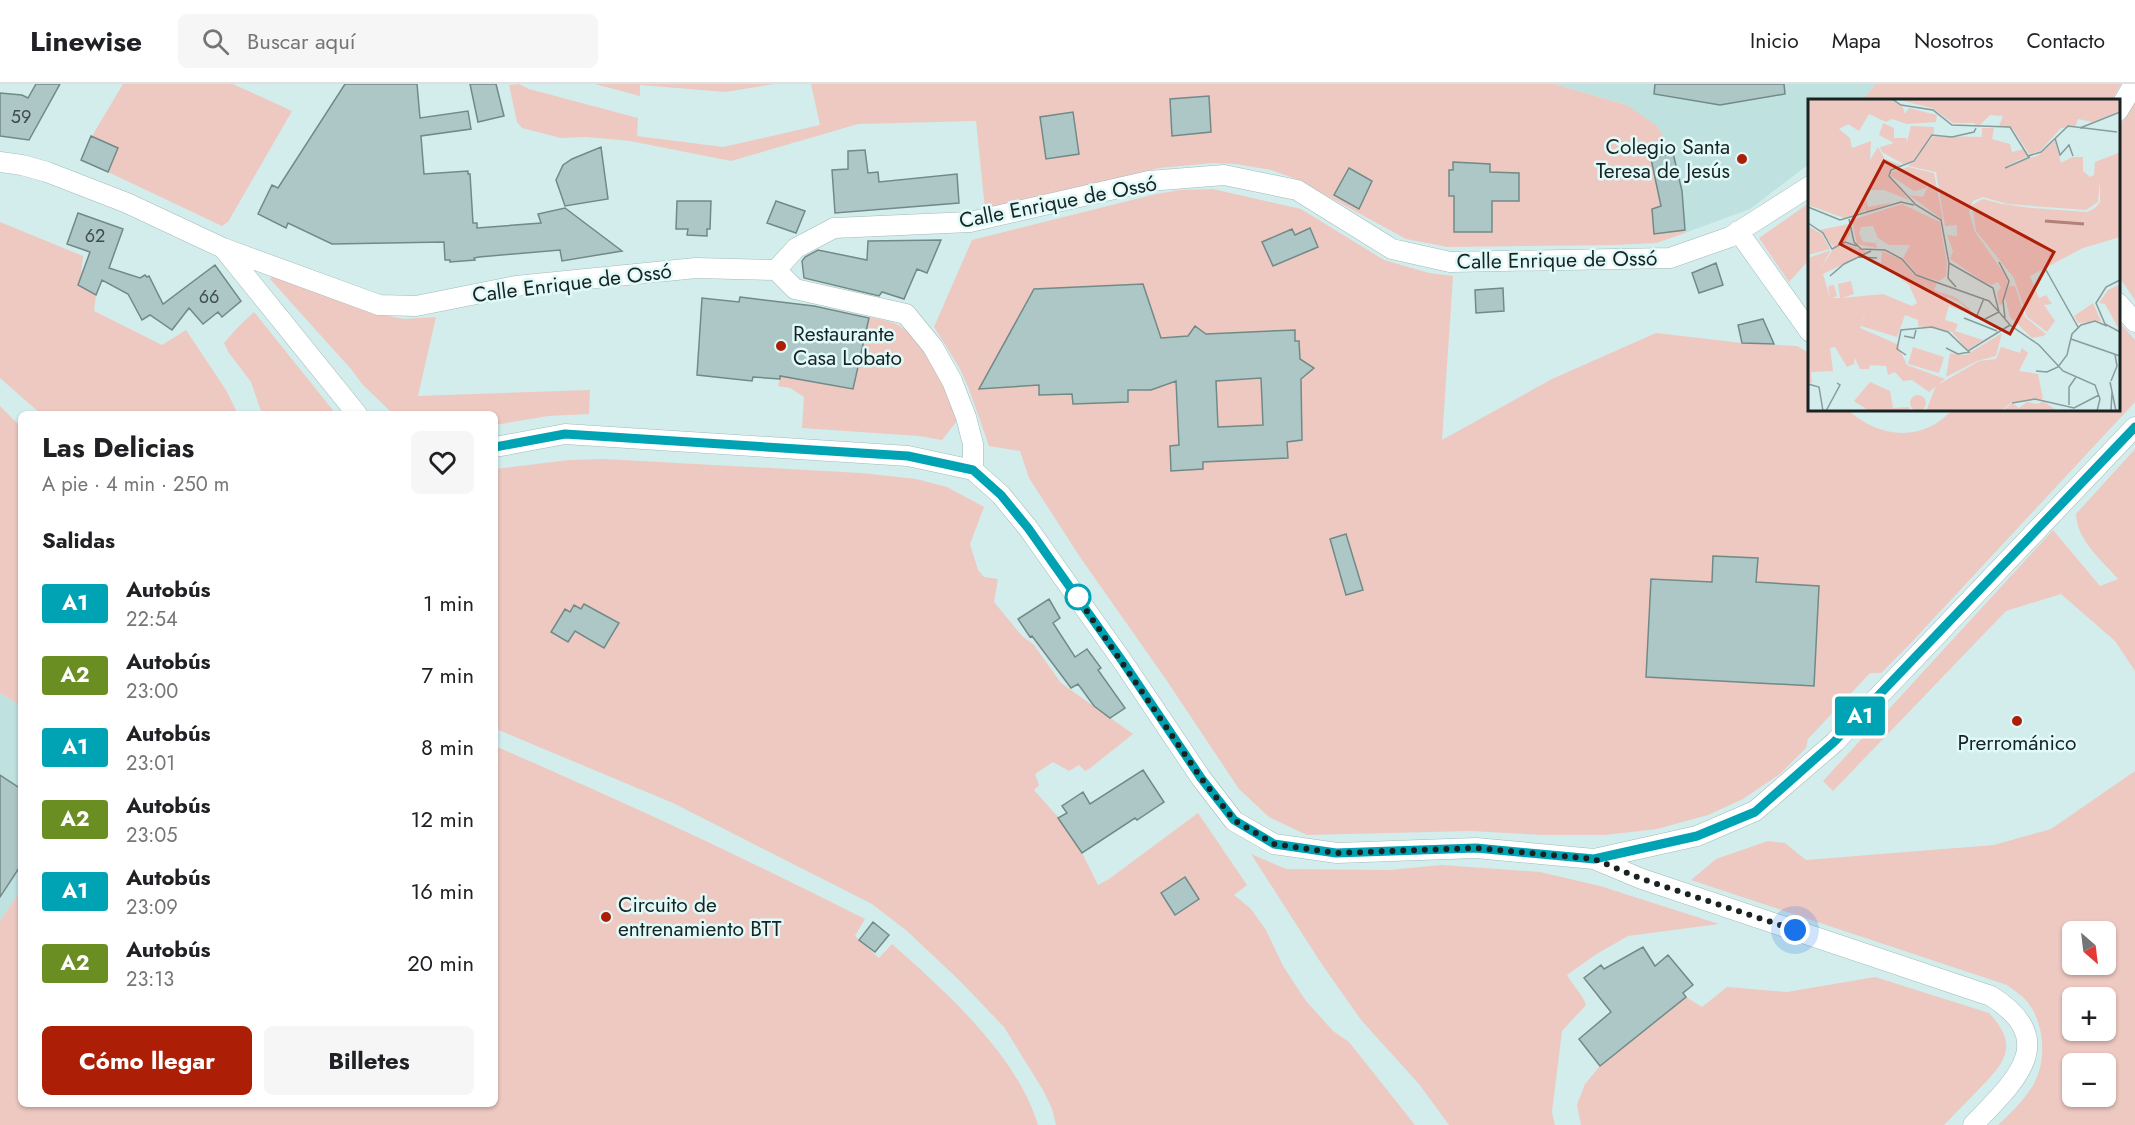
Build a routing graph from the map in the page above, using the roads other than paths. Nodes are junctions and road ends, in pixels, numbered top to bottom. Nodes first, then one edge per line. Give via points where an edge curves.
1 (2134, 84) edge
2 (2120, 108) edge
3 (0, 162) edge
4 (1808, 187) edge
5 (1738, 231) junction
6 (223, 248) junction
7 (776, 270) junction
8 (2120, 305) edge
9 (2135, 322) edge
10 (1808, 331) edge
11 (355, 411) edge
12 (2135, 427) edge
13 (498, 446) edge
14 (973, 470) junction
15 (1594, 859) junction
16 (1973, 1125) edge

1 - 2 street
3 - 6 street, Calle Enrique de Ossó via 47,172 127,203
4 - 5 street, Calle Enrique de Ossó
5 - 7 street, Calle Enrique de Ossó via 1671,258 1450,262 1392,249 1297,190 1224,175 1149,181 970,222 834,228 796,248
5 - 10 street
6 - 7 street, Calle Enrique de Ossó via 379,305 416,306 516,286 696,268
6 - 11 street
7 - 14 street via 795,289 906,314 933,347 952,381 973,444
8 - 9 street
12 - 15 street via 1834,742 1755,812 1697,836
13 - 14 street via 565,434 908,456
14 - 15 street via 1001,495 1028,528 1234,820 1274,844 1336,853 1476,848
15 - 16 street via 1642,879 1991,996 2008,1007 2022,1021 2027,1057 2018,1076

